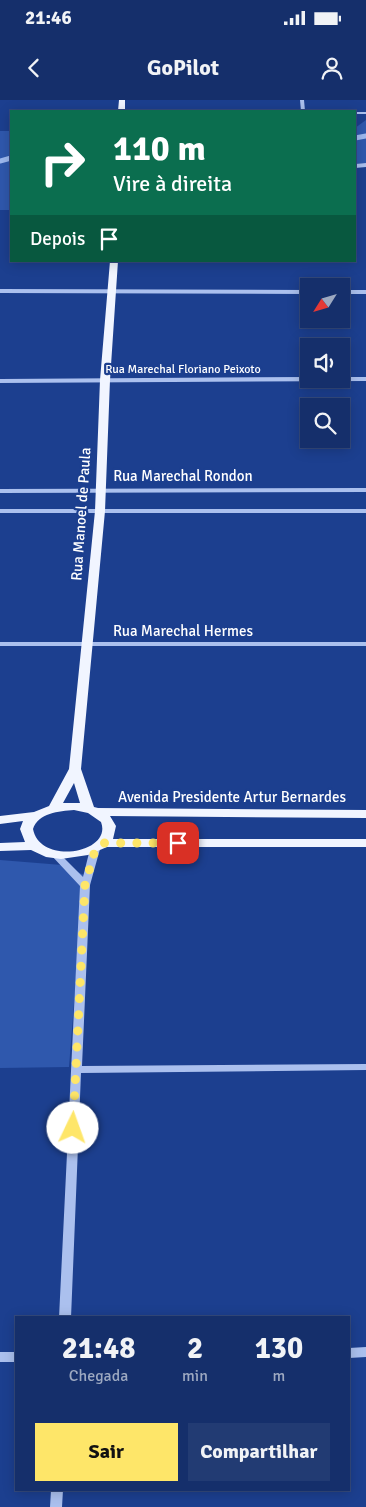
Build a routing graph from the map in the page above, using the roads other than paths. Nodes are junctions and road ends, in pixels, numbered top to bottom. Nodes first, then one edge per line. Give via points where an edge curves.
1 (114, 262) edge
2 (112, 290) junction
3 (0, 291) edge
4 (300, 292) edge
5 (350, 292) edge
6 (366, 292) edge
7 (366, 379) edge
8 (105, 380) junction
9 (0, 381) edge
10 (100, 490) junction
11 (366, 490) edge
12 (0, 491) edge
13 (366, 510) edge
14 (0, 511) edge
15 (100, 511) junction
16 (0, 644) edge
17 (88, 644) junction
18 (366, 644) edge
19 (75, 769) junction
20 (54, 808) junction
21 (93, 810) junction
22 (366, 814) edge
23 (36, 815) junction
24 (0, 820) edge
25 (366, 843) edge
26 (34, 846) junction
27 (99, 846) junction
28 (0, 847) edge
29 (56, 855) junction
30 (85, 885) junction
31 (366, 1067) edge
32 (76, 1070) junction
33 (65, 1316) edge
34 (366, 1352) edge
35 (350, 1353) edge
36 (0, 1357) edge
37 (15, 1357) edge
38 (57, 1491) edge
39 (56, 1507) edge

1 - 2 main road, Rua Manoel de Paula
2 - 3 street
2 - 4 street
2 - 8 main road, Rua Manoel de Paula
5 - 6 street
7 - 8 street, Rua Marechal Floriano Peixoto
8 - 9 street, Rua Marechal Floriano Peixoto
8 - 10 main road, Rua Manoel de Paula
10 - 11 street, Rua Marechal Rondon
10 - 12 street, Rua Marechal Rondon
10 - 15 main road, Rua Manoel de Paula
13 - 15 street
14 - 15 street
15 - 17 main road, Rua Manoel de Paula
16 - 17 street, Rua Marechal Hermes
17 - 18 street, Rua Marechal Hermes
17 - 19 main road, Rua Manoel de Paula
19 - 20 main road, Rua Manoel de Paula
19 - 21 main road, Rua Manoel de Paula
20 - 21 main road via 74,806
20 - 23 main road
21 - 22 main road, Avenida Presidente Artur Bernardes
21 - 27 main road via 106,819 110,827 109,835
23 - 24 main road
23 - 26 main road via 26,830
25 - 27 main road
26 - 28 main road
26 - 29 main road
27 - 29 main road via 76,855
27 - 30 street
29 - 30 street
30 - 32 street
31 - 32 street
32 - 33 street
34 - 35 street
36 - 37 street
38 - 39 street

